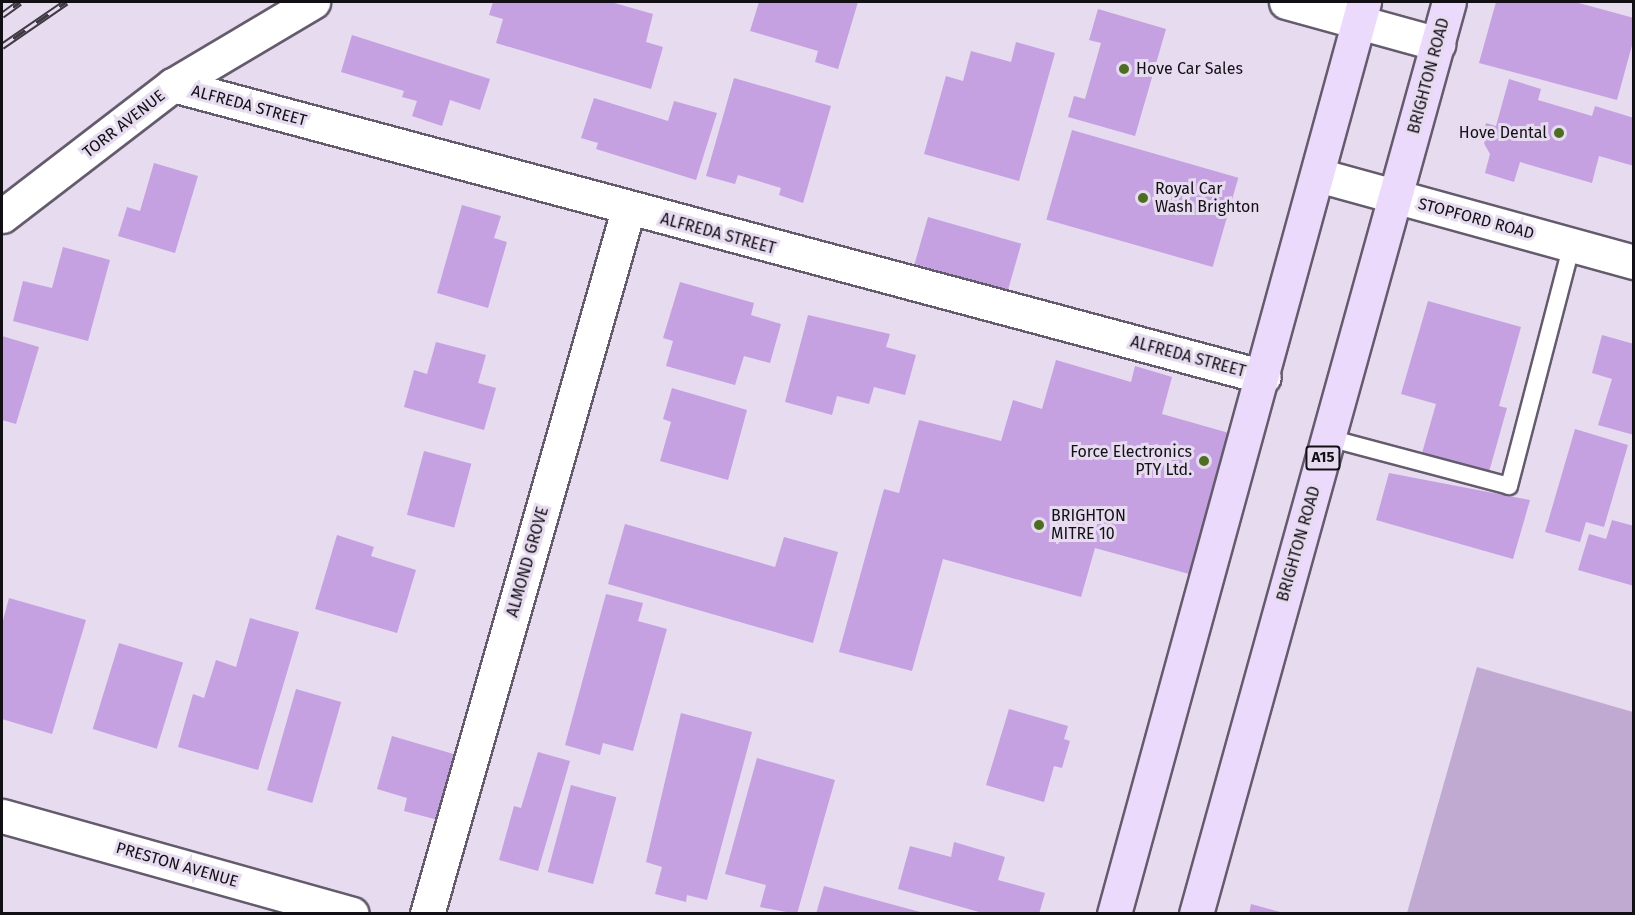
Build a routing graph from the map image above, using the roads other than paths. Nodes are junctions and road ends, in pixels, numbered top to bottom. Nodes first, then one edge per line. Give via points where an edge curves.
1 (313, 2) edge
2 (1286, 2) edge
3 (1449, 2) edge
4 (1361, 11) edge
5 (1438, 44) junction
6 (173, 86) junction
7 (1318, 176) junction
8 (1396, 198) junction
9 (628, 210) junction
10 (2, 216) edge
11 (1572, 245) junction
12 (1634, 262) edge
13 (1264, 377) junction
14 (1329, 438) junction
15 (2, 816) edge
16 (352, 914) edge
17 (427, 914) edge
18 (1114, 914) edge
19 (1196, 914) edge

1 - 6 street, TORR AVENUE
2 - 4 street
3 - 5 main road, BRIGHTON ROAD / A15
4 - 5 street
4 - 7 main road
5 - 8 main road, BRIGHTON ROAD / A15
6 - 9 street, ALFREDA STREET
6 - 10 street, TORR AVENUE
7 - 8 street, STOPFORD ROAD
7 - 13 main road
8 - 11 street, STOPFORD ROAD
8 - 14 main road, BRIGHTON ROAD / A15
9 - 13 street, ALFREDA STREET
9 - 17 street, ALMOND GROVE
11 - 12 street, STOPFORD ROAD
11 - 14 lane via 1509,486
13 - 18 main road
14 - 19 main road, BRIGHTON ROAD / A15
15 - 16 street, PRESTON AVENUE

